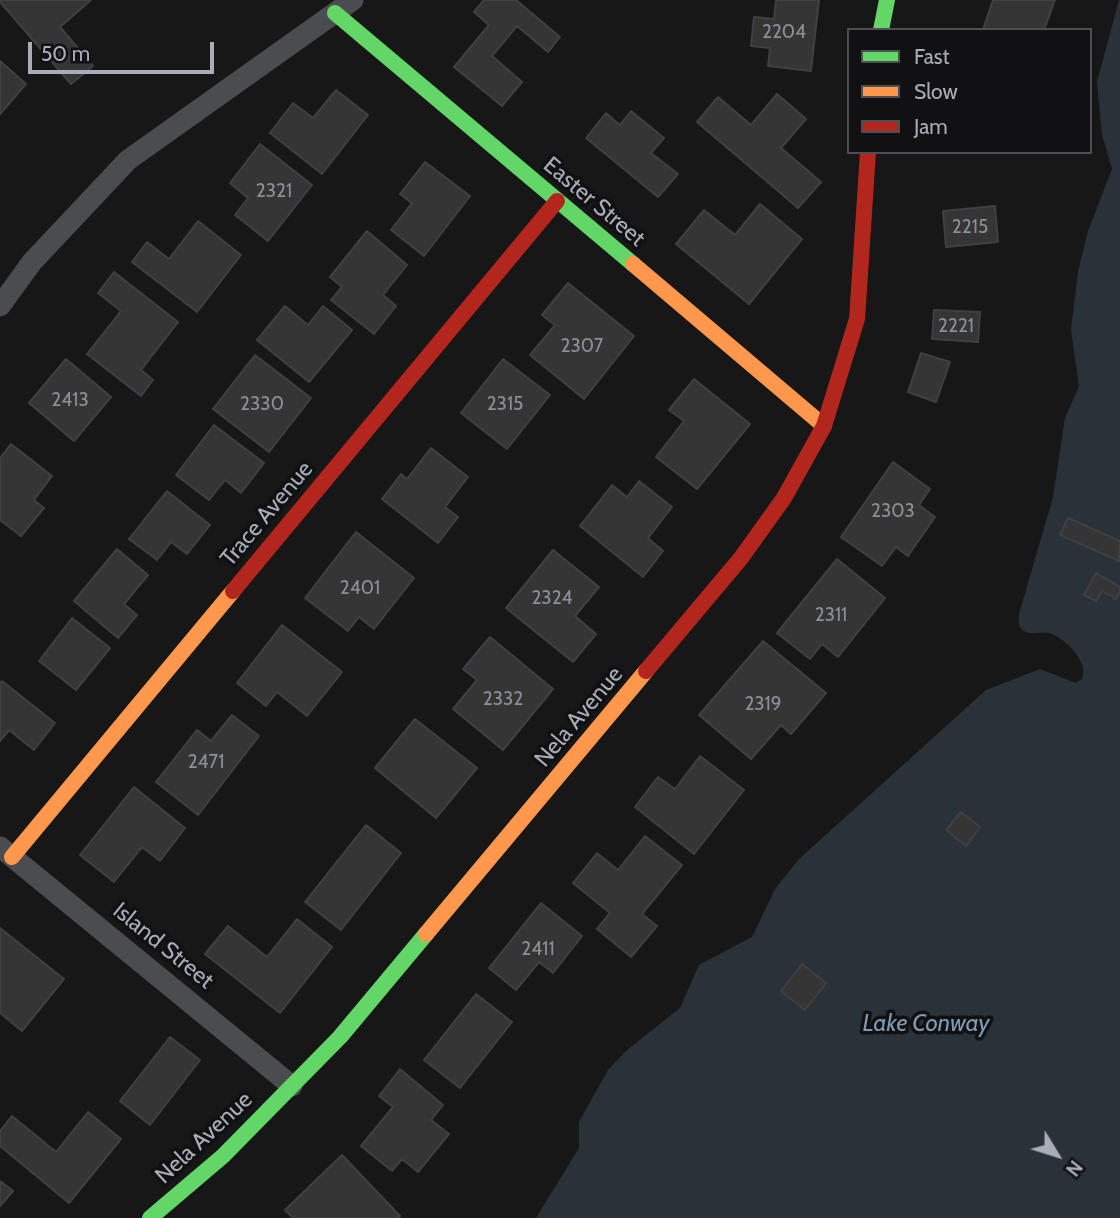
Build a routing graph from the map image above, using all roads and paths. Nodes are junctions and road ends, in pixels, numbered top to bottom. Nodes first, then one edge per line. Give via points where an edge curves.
1 (353, 0) edge
2 (887, 0) edge
3 (335, 13) junction
4 (881, 28) edge
5 (868, 154) edge
6 (557, 201) junction
7 (0, 306) edge
8 (824, 426) junction
9 (6, 852) edge
10 (292, 1086) junction
11 (150, 1218) edge

1 - 3 street
2 - 4 street
3 - 6 street, Easter Street
3 - 7 street via 128,160 32,262
5 - 8 street, Nela Avenue via 857,319
6 - 8 street, Easter Street
6 - 9 street, Trace Avenue
8 - 10 street, Nela Avenue via 785,498 741,558 340,1037
9 - 10 street, Island Street
10 - 11 street, Nela Avenue via 223,1156

